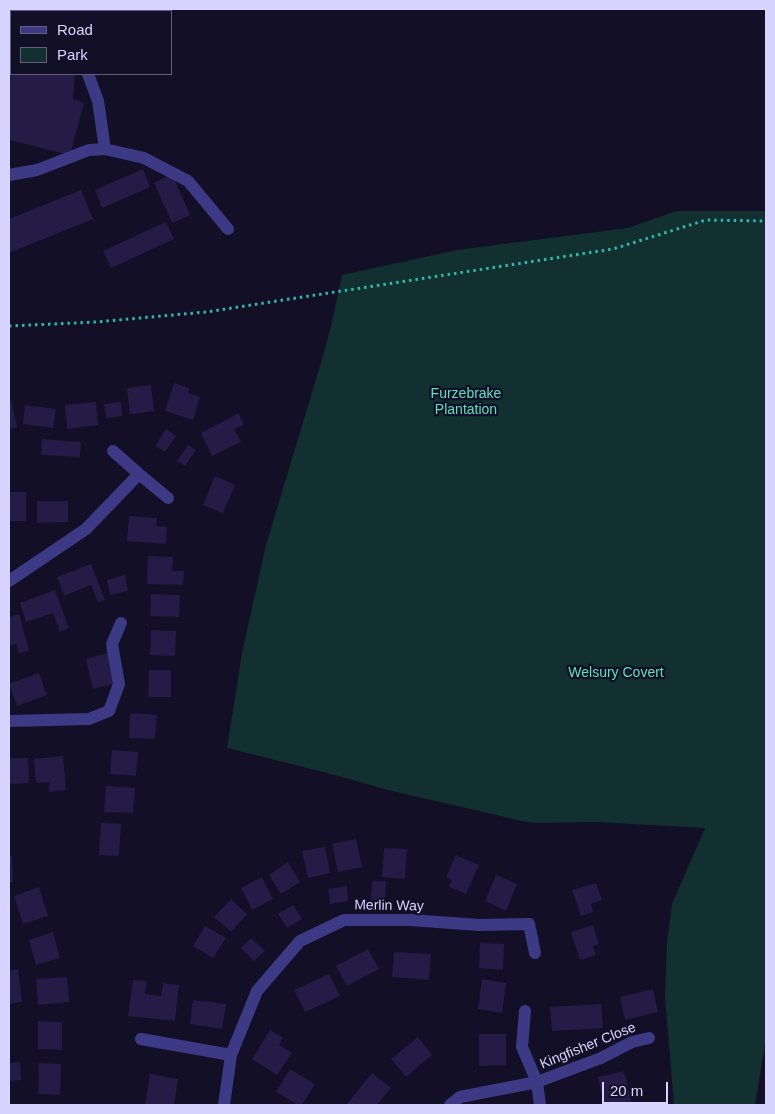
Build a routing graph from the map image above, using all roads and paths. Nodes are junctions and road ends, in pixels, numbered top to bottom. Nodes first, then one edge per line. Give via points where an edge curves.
1 (88, 75) edge
2 (104, 149) junction
3 (9, 175) edge
4 (766, 221) edge
5 (228, 229) dead end
6 (9, 326) edge
7 (113, 451) dead end
8 (139, 474) junction
9 (168, 498) dead end
10 (9, 580) edge
11 (121, 623) dead end
12 (9, 720) edge
13 (535, 953) dead end
14 (525, 1011) dead end
15 (650, 1038) dead end
16 (141, 1039) dead end
17 (231, 1055) junction
18 (537, 1082) junction
19 (224, 1105) edge
20 (450, 1105) edge
21 (540, 1105) edge

1 - 2 street via 98,101
2 - 3 street via 89,150 36,170
2 - 5 street via 144,158 188,181
4 - 6 path via 706,220 613,249 206,312
7 - 8 street
8 - 9 street
8 - 10 street via 86,529
11 - 12 street via 112,644 119,684 108,711 89,718
13 - 17 street, Merlin Way via 529,924 344,920 300,941 256,991
14 - 18 street, Kingfisher Close via 522,1047
15 - 18 street, Kingfisher Close via 632,1042
16 - 17 street
17 - 19 street, Merlin Way
18 - 20 street, Kingfisher Close via 460,1098
18 - 21 street, Kingfisher Close

